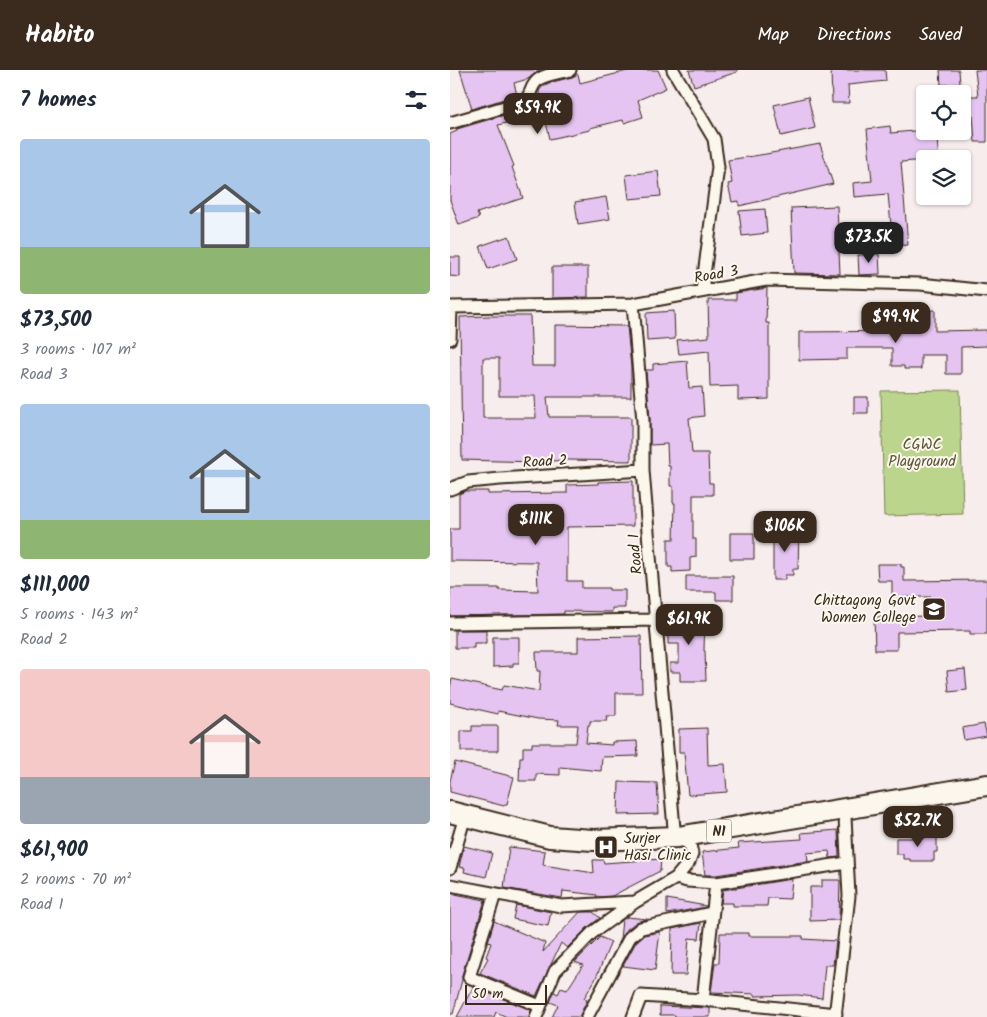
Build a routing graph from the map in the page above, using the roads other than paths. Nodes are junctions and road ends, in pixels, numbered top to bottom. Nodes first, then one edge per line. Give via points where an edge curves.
1 (570, 70) edge
2 (673, 70) edge
3 (450, 124) edge
4 (987, 291) edge
5 (702, 292) junction
6 (633, 304) junction
7 (450, 307) edge
8 (450, 339) edge
9 (643, 470) junction
10 (450, 489) edge
11 (655, 620) junction
12 (450, 623) edge
13 (987, 785) edge
14 (987, 793) edge
15 (845, 818) junction
16 (457, 819) edge
17 (684, 841) junction
18 (847, 863) junction
19 (450, 868) edge
20 (676, 878) junction
21 (716, 883) junction
22 (450, 886) edge
23 (495, 894) junction
24 (634, 902) junction
25 (712, 913) junction
26 (703, 1000) junction
27 (540, 1006) junction
28 (836, 1015) edge
29 (536, 1017) edge
30 (588, 1017) edge
31 (633, 1017) edge

1 - 3 street via 539,79 525,101
2 - 5 street via 714,139 718,167
4 - 5 street, Road 3 via 920,284 766,280
5 - 6 street, Road 3
6 - 7 street, Road 3
6 - 9 street, Road 1
7 - 8 street
9 - 10 street, Road 2 via 468,482
9 - 11 street, Road 1
11 - 12 street
11 - 17 street, Road 1 via 674,828
13 - 17 highway, N1
14 - 15 highway, N1
15 - 17 highway, N1
15 - 18 street
16 - 17 highway, N1 via 524,839 583,846 630,847
16 - 19 street
17 - 20 street, Road 1 via 692,854
18 - 21 street
18 - 28 street via 849,896
20 - 21 street
20 - 24 street
21 - 25 street
22 - 23 street
23 - 24 street via 561,906
23 - 27 street via 469,977
24 - 27 street via 592,933 555,971
25 - 26 street
25 - 30 street via 641,928 630,937
26 - 28 street
26 - 31 street via 641,996
27 - 29 street

